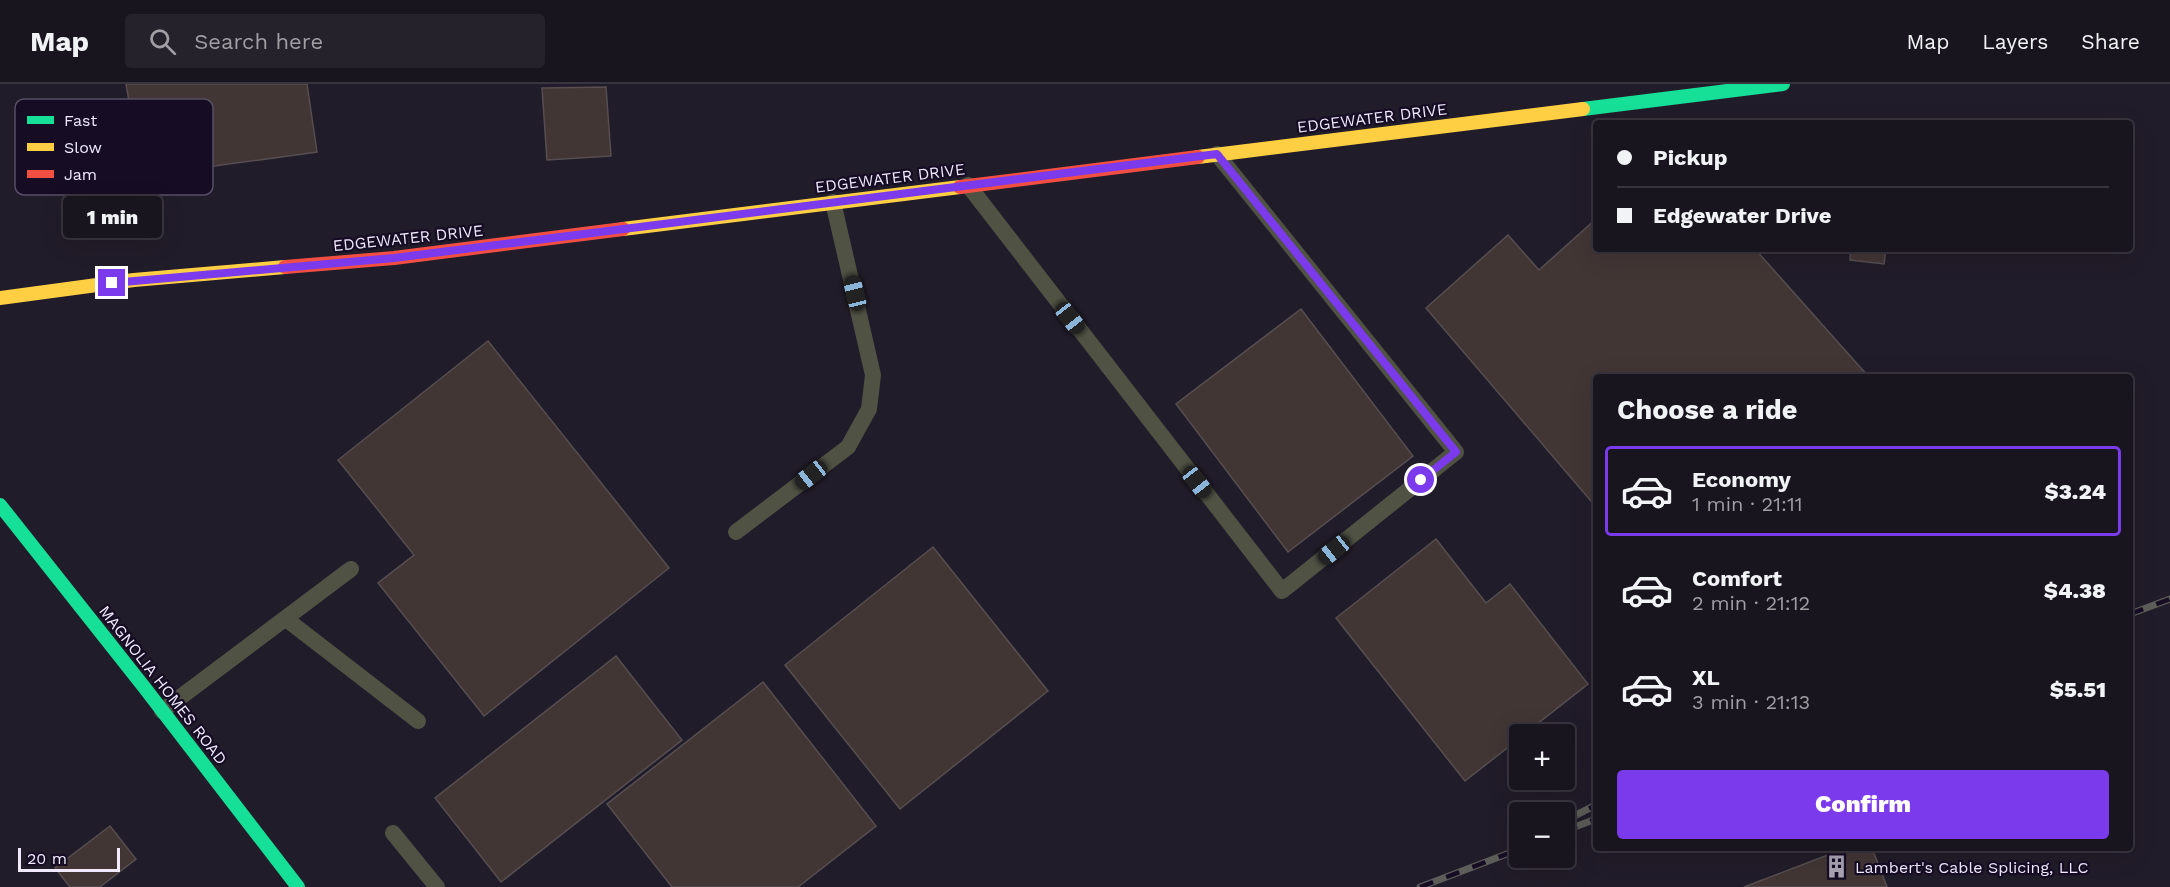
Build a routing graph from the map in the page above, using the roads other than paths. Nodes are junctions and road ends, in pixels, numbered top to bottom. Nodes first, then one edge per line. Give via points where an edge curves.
1 (1783, 84) edge
2 (1217, 154) junction
3 (968, 185) junction
4 (833, 202) junction
5 (0, 298) edge
6 (0, 504) edge
7 (736, 532) dead end
8 (351, 570) dead end
9 (286, 619) junction
10 (162, 711) junction
11 (418, 721) dead end
12 (393, 833) dead end
13 (298, 887) edge
14 (437, 887) edge

1 - 2 main road, EDGEWATER DRIVE
2 - 3 main road, EDGEWATER DRIVE
2 - 3 lane via 1456,452 1282,591
3 - 4 main road, EDGEWATER DRIVE
4 - 5 main road, EDGEWATER DRIVE via 394,258 134,280
4 - 7 lane via 873,375 869,409 848,447
6 - 10 main road, MAGNOLIA HOMES ROAD
8 - 9 lane
9 - 10 lane
9 - 11 lane
10 - 13 main road, MAGNOLIA HOMES ROAD
12 - 14 lane

